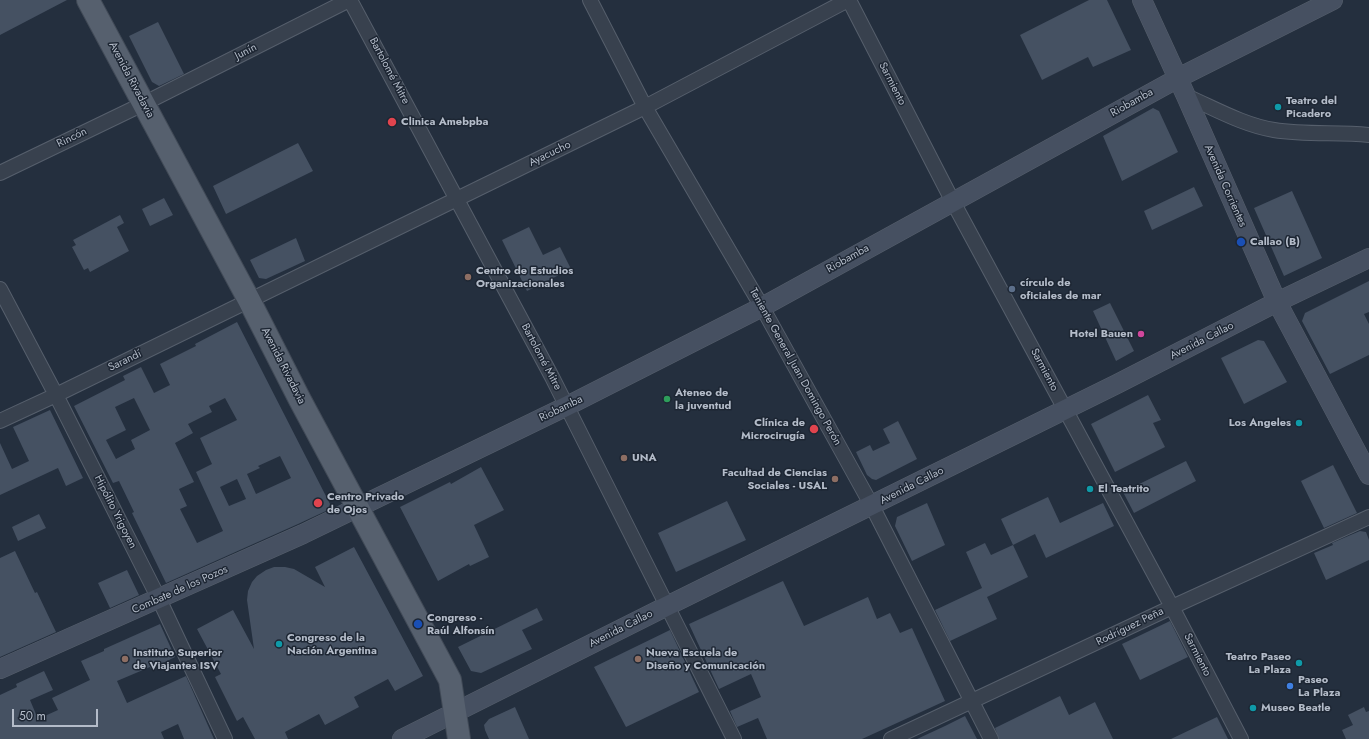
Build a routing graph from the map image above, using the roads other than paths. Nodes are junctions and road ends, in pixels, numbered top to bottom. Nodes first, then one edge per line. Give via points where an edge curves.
1 (88, 0) edge
2 (350, 0) edge
3 (590, 0) edge
4 (848, 0) edge
5 (1142, 0) edge
6 (1333, 0) edge
7 (1178, 79) junction
8 (1186, 96) junction
9 (143, 104) junction
10 (645, 107) junction
11 (1369, 135) edge
12 (0, 173) edge
13 (458, 200) junction
14 (953, 202) junction
15 (1369, 258) edge
16 (0, 289) edge
17 (248, 300) junction
18 (1277, 302) junction
19 (762, 306) junction
20 (56, 395) junction
21 (567, 406) junction
22 (1065, 409) junction
23 (0, 421) edge
24 (1369, 475) edge
25 (872, 506) junction
26 (358, 508) junction
27 (1369, 517) edge
28 (159, 599) junction
29 (667, 606) junction
30 (1172, 607) junction
31 (0, 669) edge
32 (973, 701) junction
33 (454, 712) junction
34 (225, 739) edge
35 (402, 739) edge
36 (459, 739) edge
37 (734, 739) edge
38 (891, 739) edge
39 (992, 739) edge
40 (1241, 739) edge

1 - 9 main road, Avenida Rivadavia
2 - 9 street, Junín
2 - 13 street, Bartolomé Mitre
3 - 10 street, Teniente General Juan Domingo Perón
4 - 10 street, Ayacucho
4 - 14 street, Sarmiento
5 - 7 street, Avenida Corrientes
6 - 7 street, Riobamba
7 - 8 street, Avenida Corrientes
7 - 14 street, Riobamba
8 - 11 street via 1272,130
8 - 18 street, Avenida Corrientes
9 - 12 street, Rincón
9 - 17 main road, Avenida Rivadavia
10 - 13 street, Ayacucho
10 - 19 street, Teniente General Juan Domingo Perón
13 - 17 street, Ayacucho
13 - 21 street, Bartolomé Mitre
14 - 19 street, Riobamba
14 - 22 street, Sarmiento
15 - 18 street, Avenida Callao
16 - 20 street, Hipólito Yrigoyen
17 - 20 street, Sarandí
17 - 26 main road, Avenida Rivadavia
18 - 22 street, Avenida Callao
18 - 24 street, Avenida Corrientes
19 - 21 street, Riobamba
19 - 25 street, Teniente General Juan Domingo Perón
20 - 23 street, Sarandí
20 - 28 street, Hipólito Yrigoyen
21 - 26 street, Riobamba
21 - 29 street, Bartolomé Mitre
22 - 25 street, Avenida Callao
22 - 30 street, Sarmiento
25 - 29 street, Avenida Callao
25 - 32 street, Teniente General Juan Domingo Perón
26 - 28 street, Combate de los Pozos
26 - 33 main road, Avenida Rivadavia via 450,680
27 - 30 street, Rodríguez Peña
28 - 31 street, Combate de los Pozos
28 - 34 street, Hipólito Yrigoyen
29 - 33 street, Avenida Callao
29 - 37 street, Bartolomé Mitre
30 - 32 street, Rodríguez Peña
30 - 40 street, Sarmiento
32 - 38 street, Rodríguez Peña
32 - 39 street, Teniente General Juan Domingo Perón
33 - 35 street, Avenida Callao
33 - 36 main road, Avenida Rivadavia

